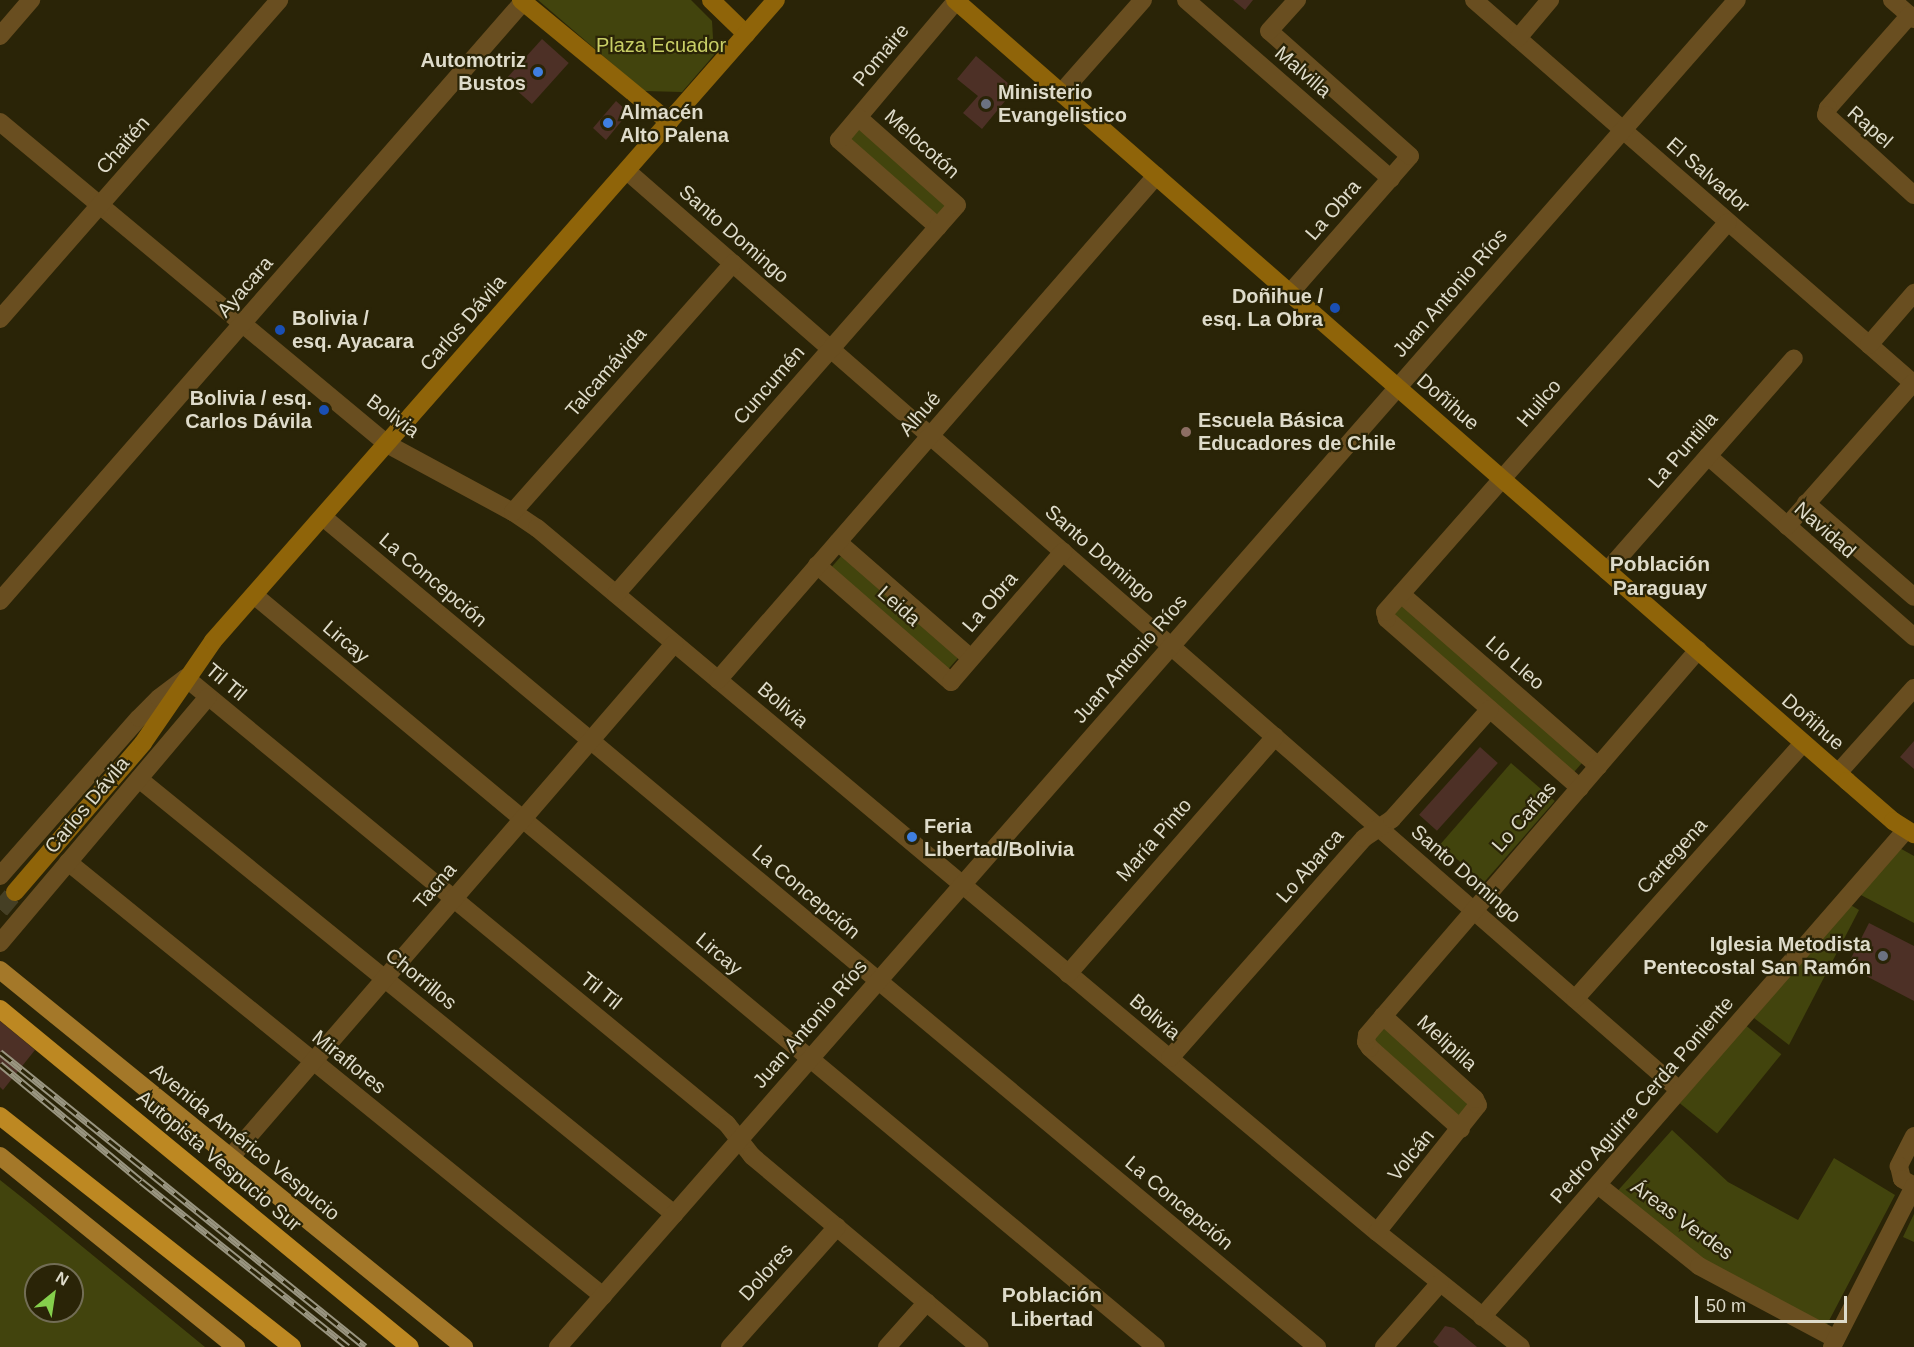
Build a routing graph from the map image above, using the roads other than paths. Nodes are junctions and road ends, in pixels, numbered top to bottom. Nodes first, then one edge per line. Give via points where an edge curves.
1 (31, 0) edge
2 (279, 0) edge
3 (711, 0) edge
4 (776, 0) edge
5 (956, 0) edge
6 (1143, 0) edge
7 (1186, 0) edge
8 (1297, 0) edge
9 (1474, 0) edge
10 (1550, 0) edge
11 (1737, 0) edge
12 (1892, 0) edge
13 (522, 1) edge
14 (1912, 17) edge
15 (746, 34) junction
16 (0, 36) edge
17 (1518, 38) junction
18 (1061, 93) junction
19 (858, 117) junction
20 (0, 122) edge
21 (669, 122) junction
22 (1623, 130) junction
23 (1410, 156) joint
24 (627, 171) junction
25 (1156, 176) junction
26 (1391, 179) junction
27 (1914, 195) edge
28 (100, 205) junction
29 (957, 205) joint
30 (1728, 222) junction
31 (938, 226) junction
32 (733, 263) junction
33 (1290, 293) junction
34 (1914, 293) edge
35 (0, 319) edge
36 (242, 324) junction
37 (1869, 345) junction
38 (831, 349) junction
39 (1794, 358) dead end
40 (1913, 383) edge
41 (1398, 387) junction
42 (930, 436) junction
43 (387, 444) junction
44 (1708, 456) junction
45 (1502, 479) junction
46 (1806, 503) junction
47 (513, 512) junction
48 (323, 517) junction
49 (1787, 526) junction
50 (838, 542) junction
51 (1064, 552) junction
52 (817, 565) junction
53 (1607, 571) junction
54 (616, 594) junction
55 (1401, 594) junction
56 (254, 595) junction
57 (1914, 597) edge
58 (0, 601) edge
59 (1914, 637) edge
60 (674, 644) junction
61 (1171, 646) junction
62 (1698, 650) junction
63 (972, 658) junction
64 (186, 678) junction
65 (718, 680) junction
66 (951, 681) joint
67 (1914, 688) edge
68 (208, 697) junction
69 (1490, 709) junction
70 (1275, 737) junction
71 (591, 740) junction
72 (1803, 743) junction
73 (1598, 766) junction
74 (1838, 773) junction
75 (139, 779) junction
76 (1580, 788) junction
77 (523, 819) junction
78 (1379, 828) junction
79 (1910, 832) edge
80 (68, 862) junction
81 (0, 876) tunnel mouth
82 (962, 885) junction
83 (15, 892) tunnel mouth
84 (454, 899) junction
85 (1474, 910) junction
86 (0, 943) edge
87 (0, 970) edge
88 (1068, 974) junction
89 (385, 979) junction
90 (878, 981) junction
91 (1575, 999) junction
92 (0, 1009) edge
93 (1383, 1016) junction
94 (810, 1059) junction
95 (1170, 1059) junction
96 (313, 1062) junction
97 (1679, 1090) junction
98 (1478, 1105) joint
99 (0, 1116) edge
100 (1461, 1129) junction
101 (1914, 1136) edge
102 (739, 1140) junction
103 (0, 1156) edge
104 (229, 1159) junction
105 (1598, 1185) junction
106 (1914, 1186) edge
107 (674, 1214) junction
108 (837, 1227) junction
109 (1377, 1232) junction
110 (1440, 1283) junction
111 (603, 1296) junction
112 (927, 1302) junction
113 (1482, 1317) junction
114 (1834, 1343) edge
115 (236, 1347) edge
116 (292, 1347) edge
117 (410, 1347) edge
118 (464, 1347) edge
119 (558, 1347) edge
120 (730, 1347) edge
121 (887, 1347) edge
122 (980, 1347) edge
123 (1156, 1347) edge
124 (1317, 1347) edge
125 (1384, 1347) edge
126 (1521, 1347) edge

1 - 16 street
2 - 28 street, Chaitén
3 - 15 street
4 - 15 street, Carlos Dávila
5 - 18 street, Doñihue
5 - 19 street, Pomaire
6 - 18 street
7 - 26 street, Malvilla
8 - 23 street, Malvilla via 1269,31
9 - 17 street, El Salvador
10 - 17 street
11 - 22 street, Juan Antonio Ríos
12 - 14 street
13 - 21 street
13 - 36 street, Ayacara
14 - 27 street, Rapel via 1828,108 1826,115
15 - 21 street, Carlos Dávila
17 - 22 street, El Salvador
18 - 25 street, Doñihue
19 - 29 street, Melocotón
19 - 31 street, Pomaire via 839,140
20 - 28 street, Bolivia
21 - 24 street, Carlos Dávila
22 - 30 street, El Salvador
22 - 41 street, Juan Antonio Ríos
23 - 26 street, La Obra
24 - 32 street, Santo Domingo
24 - 43 street, Carlos Dávila
25 - 33 street, Doñihue
25 - 42 street, Alhué
26 - 33 street, La Obra
28 - 35 street, Chaitén
28 - 36 street, Bolivia
29 - 31 street, Cuncumén
30 - 37 street, El Salvador
30 - 45 street, Huilco
31 - 38 street, Cuncumén
32 - 38 street, Santo Domingo
32 - 47 street, Talcamávida
33 - 41 street, Doñihue
34 - 37 street
36 - 43 street, Bolivia
36 - 58 street, Ayacara
37 - 40 street, El Salvador
38 - 42 street, Santo Domingo
38 - 54 street, Cuncumén
39 - 44 street, La Puntilla
40 - 46 street
41 - 45 street, Doñihue
41 - 61 street, Juan Antonio Ríos
42 - 50 street, Alhué
42 - 51 street, Santo Domingo
43 - 47 street, Bolivia
43 - 48 street, Carlos Dávila
44 - 49 street, Navidad
44 - 53 street, La Puntilla
45 - 53 street, Doñihue
45 - 55 street, Huilco
46 - 49 street
46 - 57 street, Navidad
47 - 54 street, Bolivia
48 - 56 street, Carlos Dávila
48 - 71 street, La Concepción
49 - 59 street, Navidad
50 - 52 street, Alhué
50 - 63 street, Leida
51 - 61 street, Santo Domingo
51 - 63 street, La Obra
52 - 65 street, Alhué
52 - 66 street, Leida
53 - 62 street, Doñihue
54 - 60 street, Bolivia
55 - 69 street, Huilco via 1385,615
55 - 73 street, Llo Lleo
56 - 64 street, Carlos Dávila
56 - 77 street, Lircay
60 - 65 street, Bolivia
60 - 71 street, Tacna
61 - 70 street, Santo Domingo
61 - 82 street, Juan Antonio Ríos
62 - 72 street, Doñihue
62 - 73 street, Lo Cañas
63 - 66 street, La Obra
64 - 68 street, Til Til
64 - 81 street, Carlos Dávila via 139,718
64 - 83 street, Carlos Dávila via 143,743
65 - 82 street, Bolivia
67 - 74 street
68 - 75 street, Carlos Dávila
68 - 84 street, Til Til
69 - 76 street
69 - 78 street, Lo Abarca via 1392,819
70 - 78 street, Santo Domingo
70 - 88 street, María Pinto
71 - 77 street, Tacna
71 - 90 street, La Concepción
72 - 74 street, Doñihue
72 - 91 street, Cartegena
73 - 76 street, Lo Cañas
74 - 79 street, Doñihue
75 - 80 street, Carlos Dávila
75 - 89 street, Chorrillos
76 - 85 street, Lo Cañas
77 - 84 street, Tacna
77 - 94 street, Lircay
78 - 85 street, Santo Domingo
78 - 95 street, Lo Abarca via 1364,838
79 - 97 street, Pedro Aguirre Cerda Poniente
80 - 86 street, Carlos Dávila
80 - 96 street, Miraflores
82 - 88 street, Bolivia
82 - 90 street, Juan Antonio Ríos
84 - 89 street, Tacna
84 - 102 street, Til Til via 727,1124
85 - 91 street, Santo Domingo
85 - 93 street, Lo Cañas
87 - 104 main road, Avenida Américo Vespucio
88 - 95 street, Bolivia
89 - 96 street, Tacna
89 - 107 street, Chorrillos
90 - 94 street, Juan Antonio Ríos
90 - 124 street, La Concepción
91 - 97 street, Santo Domingo
92 - 117 highway, Autopista Vespucio Sur
93 - 98 street, Melipilla
93 - 100 street, Lo Cañas via 1366,1042
94 - 102 street, Juan Antonio Ríos
94 - 123 street, Lircay
95 - 109 street, Bolivia
96 - 104 street, Tacna
96 - 111 street, Miraflores
97 - 105 street, Pedro Aguirre Cerda Poniente
98 - 100 street, Volcán
99 - 116 highway
100 - 109 street, Volcán
101 - 106 street via 1899,1166 1902,1179
102 - 107 street, Juan Antonio Ríos
102 - 108 street, Til Til via 752,1156
103 - 115 main road
104 - 118 main road, Avenida Américo Vespucio
105 - 113 street, Pedro Aguirre Cerda Poniente
105 - 114 street, Áreas Verdes via 1699,1266
106 - 114 street
107 - 111 street, Juan Antonio Ríos
108 - 112 street, Til Til
108 - 120 street, Dolores
109 - 110 street, Bolivia
110 - 113 street, Bolivia
110 - 125 street
111 - 119 street, Juan Antonio Ríos
112 - 121 street
112 - 122 street, Til Til
113 - 126 street, Bolivia

